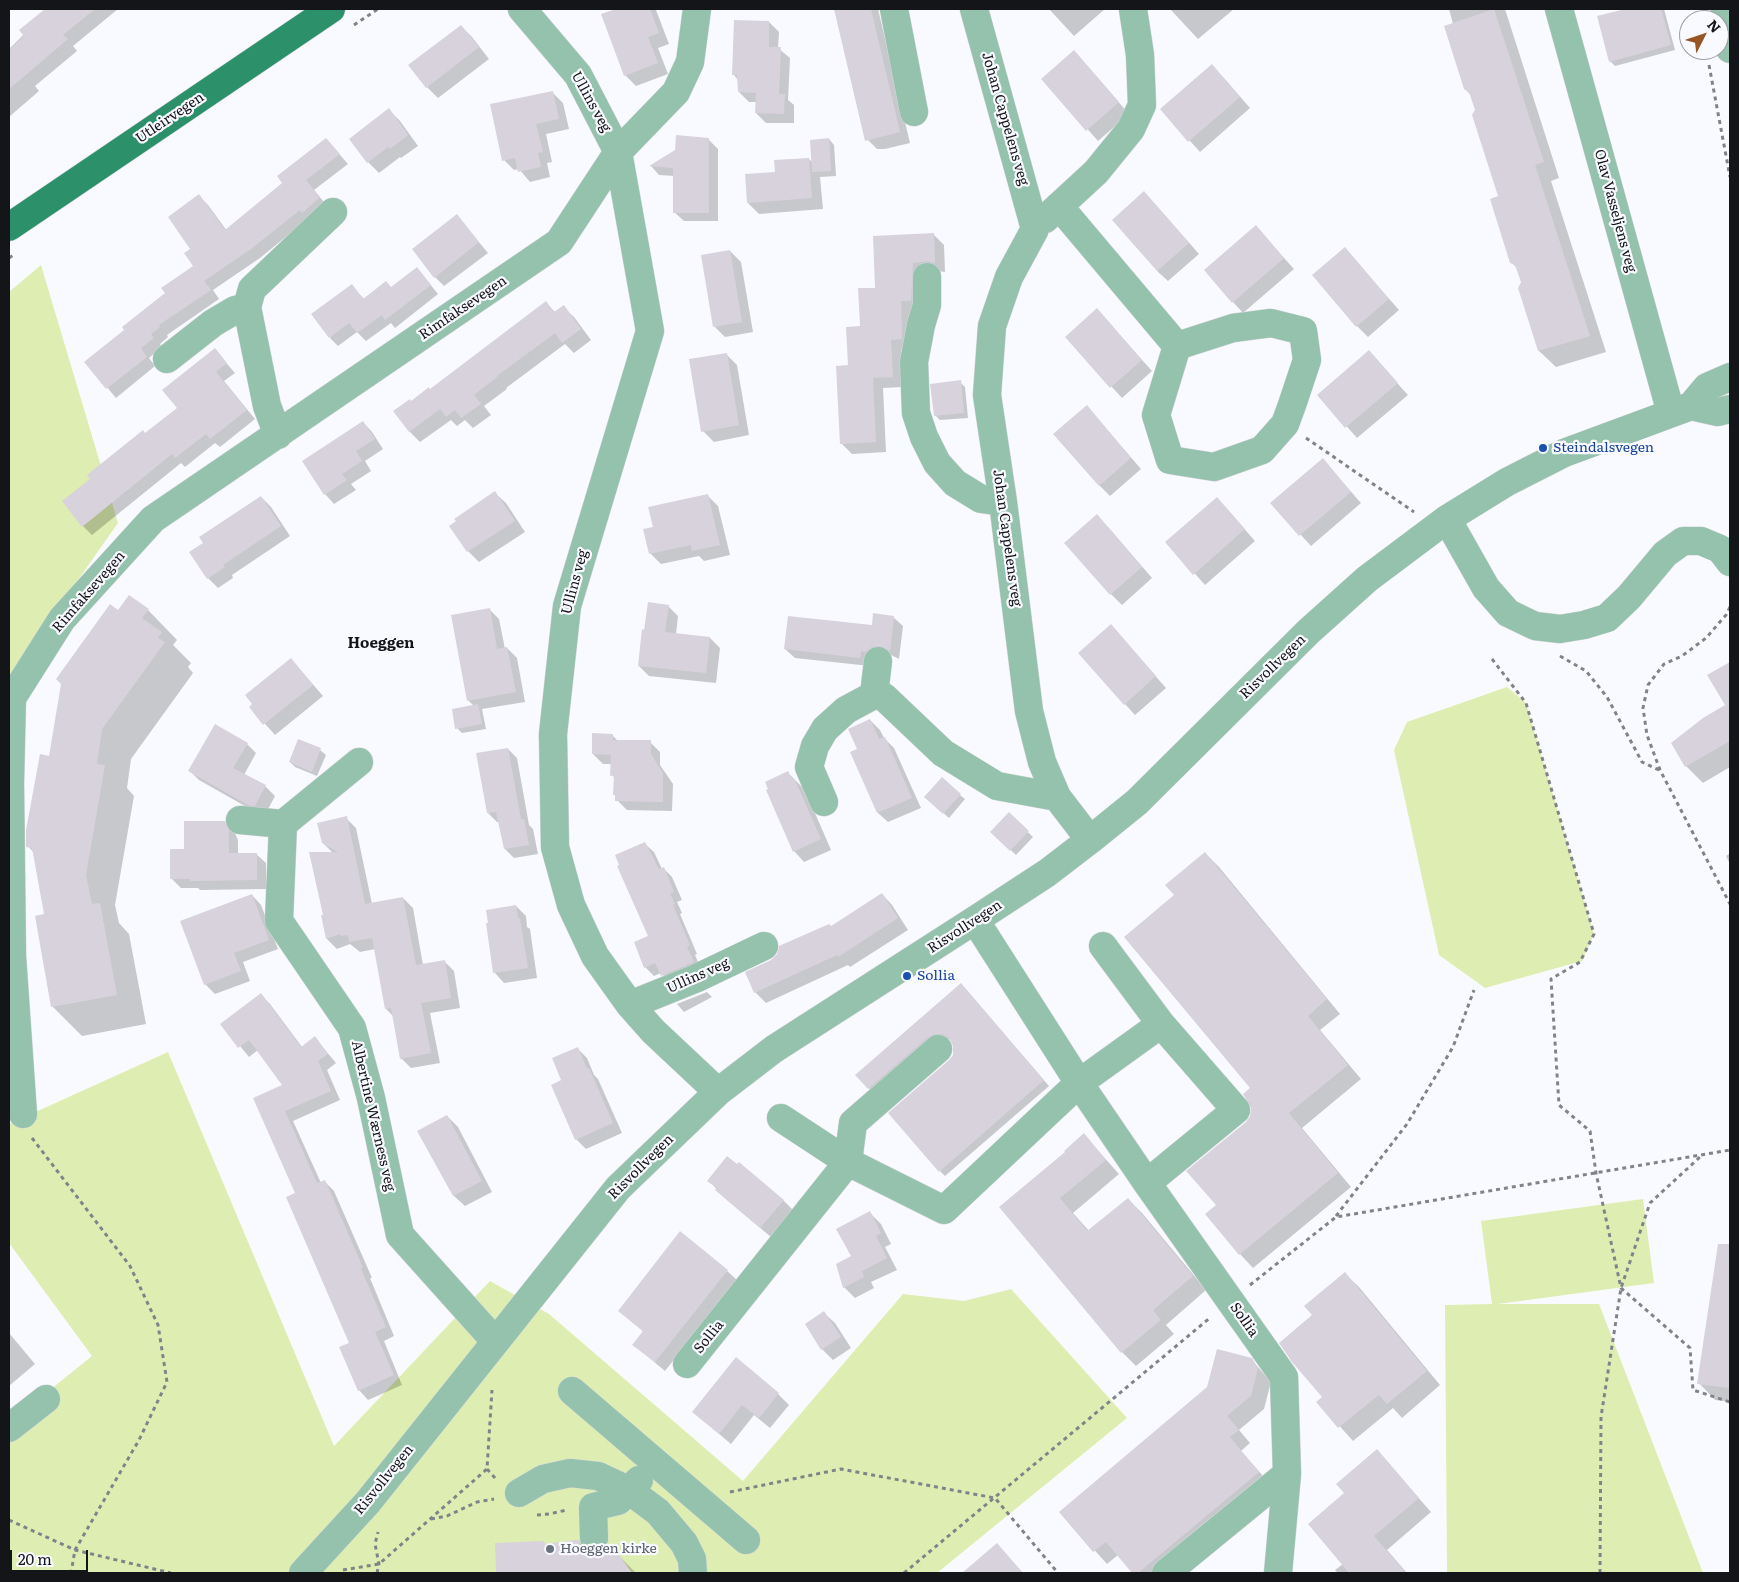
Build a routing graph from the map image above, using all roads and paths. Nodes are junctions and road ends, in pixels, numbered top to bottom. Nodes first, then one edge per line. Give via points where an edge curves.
1 (330, 9) edge
2 (522, 9) edge
3 (697, 9) edge
4 (894, 9) edge
5 (974, 9) edge
6 (1133, 9) edge
7 (1559, 9) edge
8 (1719, 60) edge
9 (914, 112) dead end
10 (618, 152) junction
11 (1730, 176) edge
12 (1059, 206) junction
13 (333, 212) dead end
14 (9, 227) edge
15 (1035, 229) junction
16 (927, 277) dead end
17 (247, 306) junction
18 (1177, 346) junction
19 (167, 360) dead end
20 (1730, 377) edge
21 (1730, 409) edge
22 (1681, 410) junction
23 (1285, 424) junction
24 (278, 435) junction
25 (1003, 502) junction
26 (1441, 523) junction
27 (1730, 562) edge
28 (1730, 607) edge
29 (1558, 655) dead end
30 (1492, 658) dead end
31 (878, 661) dead end
32 (874, 695) junction
33 (359, 762) dead end
34 (1660, 770) junction
35 (1057, 797) junction
36 (824, 802) dead end
37 (240, 820) dead end
38 (283, 824) junction
39 (1090, 840) junction
40 (1730, 904) edge
41 (976, 920) junction
42 (764, 946) dead end
43 (1103, 946) dead end
44 (1474, 990) dead end
45 (630, 1005) junction
46 (1161, 1024) junction
47 (938, 1049) dead end
48 (1079, 1084) junction
49 (718, 1092) junction
50 (23, 1114) joint
51 (781, 1118) dead end
52 (1730, 1150) edge
53 (1701, 1156) junction
54 (848, 1162) junction
55 (1596, 1173) junction
56 (1147, 1183) junction
57 (1336, 1217) dead end
58 (1621, 1288) junction
59 (495, 1341) junction
60 (687, 1364) dead end
61 (572, 1391) dead end
62 (46, 1399) dead end
63 (1730, 1402) edge
64 (9, 1428) edge
65 (655, 1462) junction
66 (486, 1469) junction
67 (1287, 1474) junction
68 (510, 1488) junction
69 (630, 1491) junction
70 (368, 1502) junction
71 (707, 1507) junction
72 (9, 1520) edge
73 (429, 1520) junction
74 (594, 1538) dead end
75 (746, 1540) dead end
76 (684, 1543) junction
77 (75, 1550) junction
78 (379, 1564) junction
79 (335, 1571) dead end
80 (71, 1573) edge
81 (171, 1573) edge
82 (303, 1573) edge
83 (377, 1573) edge
84 (693, 1573) edge
85 (1058, 1573) edge
86 (1166, 1573) edge
87 (1278, 1573) edge
88 (1600, 1573) edge

1 - 14 main road, Utleirvegen
2 - 10 street, Ullins veg via 578,74
3 - 10 street, Ullins veg via 690,62 676,92
4 - 9 street
5 - 15 street, Johan Cappelens veg
6 - 12 street, Johan Cappelens veg via 1140,55 1142,105 1131,130 1096,172
7 - 22 street, Olav Vasseljens veg
8 - 11 path
10 - 24 street, Rimfaksevegen via 559,242
10 - 45 street, Ullins veg via 650,331 567,606 553,734 554,847 571,905 591,948
12 - 15 street, Johan Cappelens veg
12 - 18 street
13 - 17 street via 252,290
15 - 25 street, Johan Cappelens veg via 1009,277 992,326 987,395
16 - 25 street via 927,306 914,362 916,413 924,437 937,463 955,483 981,499
17 - 19 street via 212,323
17 - 24 street via 267,406
18 - 23 street via 1233,328 1271,323 1303,331 1307,360
18 - 23 street via 1156,415 1170,460 1214,468 1262,450
20 - 22 street via 1706,387
21 - 22 street via 1718,412
22 - 26 street, Risvollvegen via 1564,453 1507,482
23 - 26 path
24 - 50 street, Rimfaksevegen via 153,520 62,618 12,698 12,956
25 - 35 street, Johan Cappelens veg via 1029,711 1042,762
26 - 27 street via 1486,588 1508,613 1536,626 1560,629 1606,618 1629,597 1665,554 1683,541 1701,541 1720,549
26 - 39 street, Risvollvegen via 1367,579 1308,632 1136,802
28 - 34 path via 1706,638 1682,656 1664,664 1648,685 1643,708 1647,735
29 - 34 path via 1586,671 1607,697 1642,762
30 - 55 path via 1526,704 1594,934 1580,962 1551,979 1559,1105 1590,1131
31 - 32 street
32 - 35 street via 884,697 943,753 997,786
32 - 36 street via 846,710 826,729 815,746 809,767
33 - 38 street
34 - 40 path
35 - 39 street, Johan Cappelens veg
37 - 38 street
38 - 59 street, Albertine Wærness veg via 279,921 352,1028 371,1098 400,1235
39 - 41 street, Risvollvegen
41 - 48 street, Sollia
41 - 49 street, Risvollvegen via 774,1049
42 - 45 street, Ullins veg
43 - 46 street
44 - 57 path via 1453,1047 1407,1124
45 - 49 street, Ullins veg
46 - 48 street
46 - 56 street via 1236,1110
47 - 54 street via 854,1123
48 - 54 street via 944,1210
48 - 56 street, Sollia
49 - 59 street, Risvollvegen via 618,1188
50 - 77 path via 27,1133 130,1266 158,1326 167,1382 140,1440
51 - 54 street
52 - 53 path
53 - 55 path
53 - 58 path via 1650,1203
54 - 60 street, Sollia
55 - 58 path
56 - 67 street, Sollia via 1284,1376
58 - 63 path via 1690,1348 1693,1390
58 - 88 path via 1600,1418
59 - 66 path
59 - 70 street, Risvollvegen
61 - 65 street
62 - 64 street
65 - 69 street
65 - 71 street
66 - 68 path
66 - 73 path
67 - 86 street
67 - 87 street, Sollia
68 - 69 street via 570,1473 598,1476
68 - 73 path via 448,1516
69 - 74 street via 618,1501 593,1507
69 - 76 street via 658,1512
70 - 78 path via 380,1522 376,1544
70 - 82 street, Risvollvegen
71 - 75 street
71 - 76 street
71 - 85 path via 718,1494 841,1469 995,1498
72 - 77 path
73 - 78 path
76 - 84 street via 692,1559
77 - 80 path
77 - 81 path
78 - 79 path
78 - 83 path

